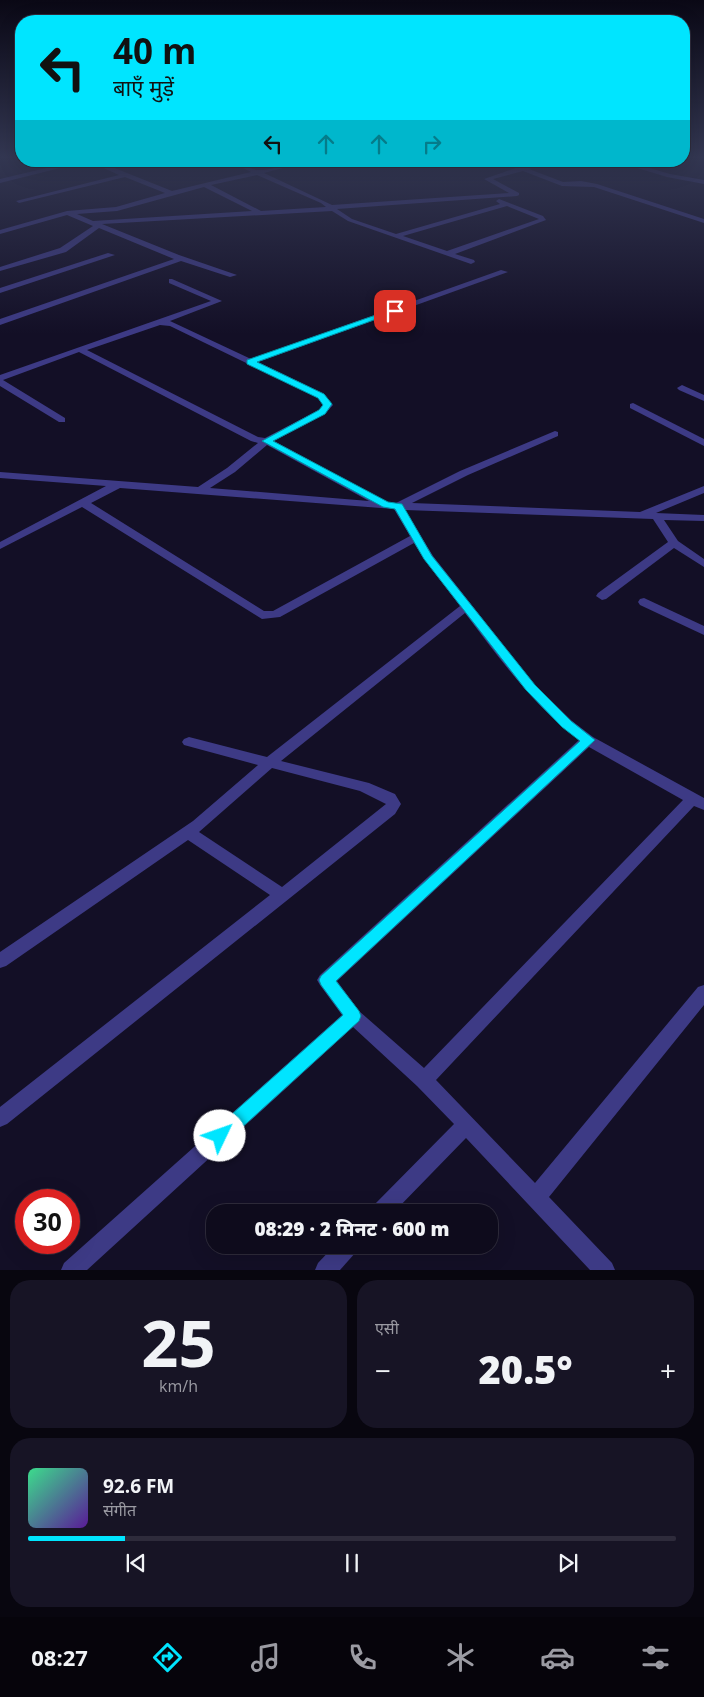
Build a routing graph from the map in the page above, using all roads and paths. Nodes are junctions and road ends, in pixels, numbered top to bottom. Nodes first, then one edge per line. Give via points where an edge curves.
1 (59, 215) edge
2 (73, 215) edge
3 (215, 215) edge
4 (343, 215) edge
5 (468, 215) edge
6 (536, 215) edge
7 (686, 215) edge
8 (704, 221) edge
9 (95, 224) junction
10 (0, 232) edge
11 (396, 236) junction
12 (447, 254) junction
13 (111, 255) dead end
14 (177, 257) junction
15 (471, 262) dead end
16 (0, 269) edge
17 (504, 272) dead end
18 (233, 275) dead end
19 (172, 281) dead end
20 (0, 292) edge
21 (0, 313) edge
22 (9, 318) junction
23 (0, 322) edge
24 (160, 322) junction
25 (81, 350) junction
26 (250, 362) junction
27 (0, 378) edge
28 (0, 382) edge
29 (682, 388) dead end
30 (704, 398) edge
31 (633, 406) dead end
32 (62, 420) dead end
33 (555, 434) dead end
34 (266, 441) junction
35 (704, 443) edge
36 (0, 475) edge
37 (118, 484) junction
38 (704, 490) edge
39 (199, 491) junction
40 (83, 503) junction
41 (392, 506) junction
42 (639, 516) junction
43 (656, 516) junction
44 (704, 518) edge
45 (416, 537) junction
46 (674, 543) junction
47 (0, 546) edge
48 (704, 564) edge
49 (602, 596) dead end
50 (644, 602) dead end
51 (467, 606) junction
52 (704, 631) edge
53 (588, 740) junction
54 (189, 742) dead end
55 (269, 763) junction
56 (698, 802) edge
57 (187, 832) junction
58 (282, 895) junction
59 (0, 961) edge
60 (704, 992) edge
61 (353, 1016) junction
62 (424, 1080) junction
63 (0, 1118) edge
64 (467, 1124) junction
65 (536, 1197) junction
66 (389, 1204) edge
67 (340, 1254) edge
68 (71, 1270) edge
69 (325, 1270) edge
70 (605, 1270) edge

1 - 10 street
2 - 9 street
3 - 9 street
4 - 11 street
5 - 11 street
6 - 12 street via 543,220
7 - 8 street
9 - 14 street
9 - 16 street via 63,250
11 - 12 street
12 - 15 street
13 - 20 street
14 - 18 street
14 - 22 street via 178,260 171,264
17 - 26 street
19 - 24 street via 218,301
21 - 22 street
22 - 23 street
24 - 25 street
24 - 26 street via 172,324
25 - 27 street
25 - 34 street
26 - 34 street via 321,396 328,404 322,412
28 - 32 street
29 - 30 street
31 - 35 street
33 - 41 street
34 - 39 street
34 - 41 street
36 - 37 street
37 - 39 street
37 - 40 street
38 - 42 street
39 - 41 street
40 - 45 street via 262,616 276,614
40 - 47 street
41 - 42 street
41 - 45 street
42 - 43 street
43 - 44 street
43 - 46 street
45 - 51 street
46 - 48 street
46 - 49 street
50 - 52 street
51 - 53 street via 530,688 566,724
51 - 55 street
53 - 56 street
53 - 61 street via 326,980
54 - 55 street
55 - 57 street
55 - 58 street via 364,787 390,798 394,804
56 - 62 street
57 - 58 street
57 - 59 street
58 - 63 street
60 - 65 street
61 - 62 street
61 - 68 street
62 - 64 street
64 - 65 street
64 - 66 street
65 - 70 street
67 - 69 street

